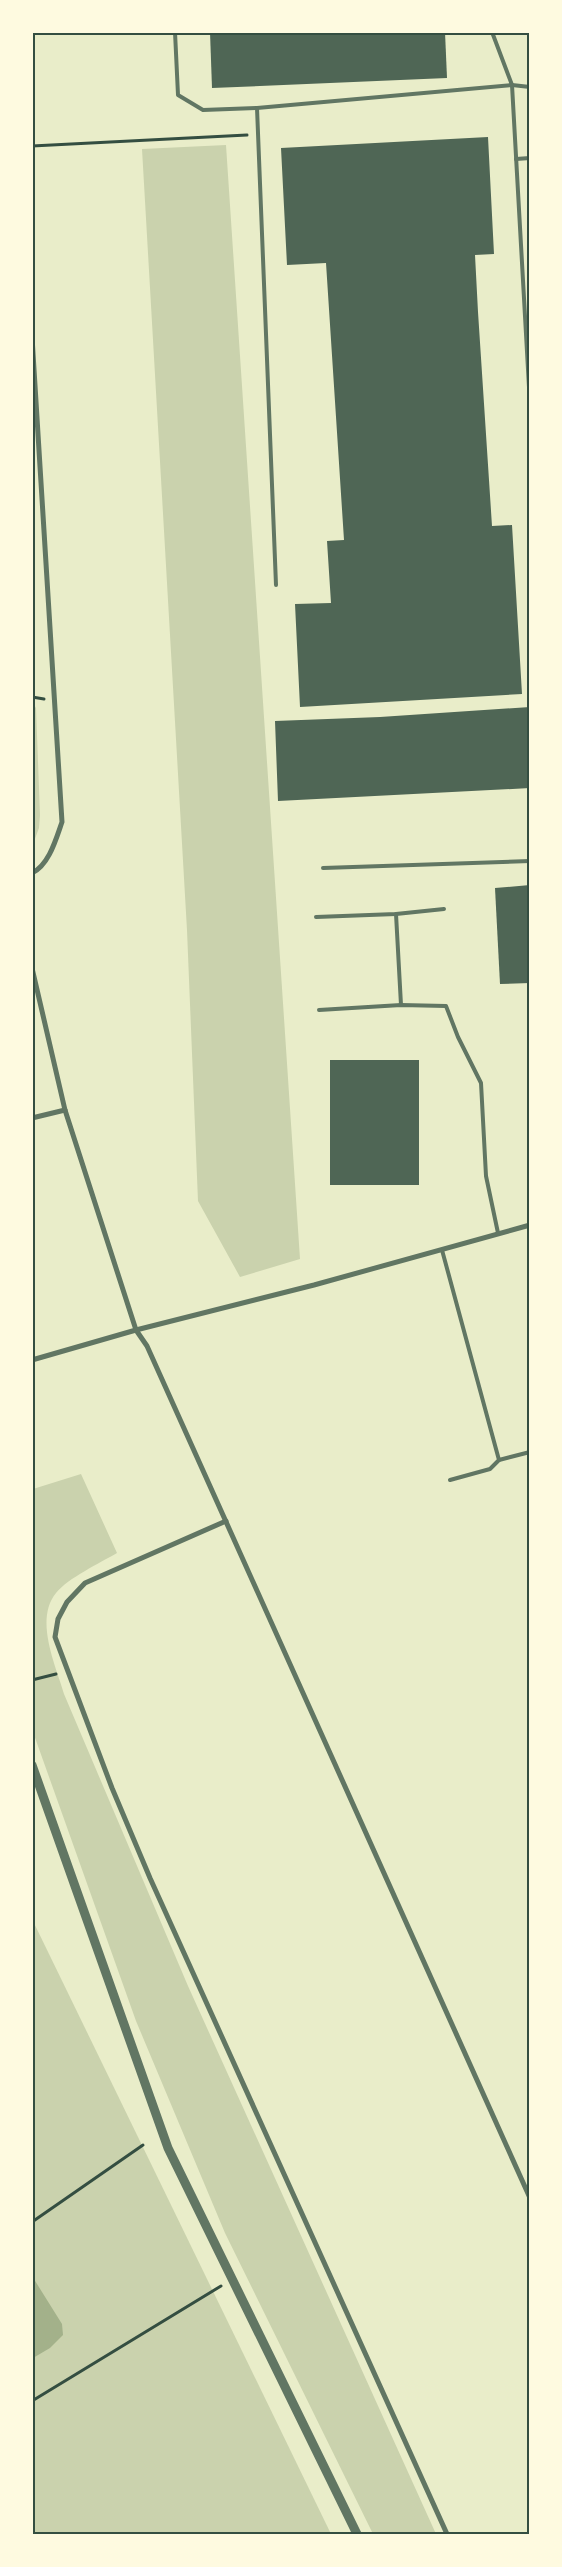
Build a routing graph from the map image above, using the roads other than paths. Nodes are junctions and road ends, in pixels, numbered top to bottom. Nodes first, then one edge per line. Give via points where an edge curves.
1 (175, 32) edge
2 (492, 32) edge
3 (512, 85) junction
4 (530, 87) edge
5 (257, 108) junction
6 (530, 158) edge
7 (516, 159) junction
8 (32, 337) edge
9 (530, 405) edge
10 (276, 585) dead end
11 (530, 861) edge
12 (323, 868) dead end
13 (32, 873) edge
14 (444, 909) dead end
15 (396, 914) junction
16 (316, 917) dead end
17 (32, 968) edge
18 (401, 1005) junction
19 (319, 1010) dead end
20 (65, 1110) junction
21 (32, 1118) edge
22 (530, 1225) edge
23 (498, 1233) junction
24 (442, 1250) junction
25 (136, 1330) junction
26 (32, 1360) edge
27 (530, 1452) edge
28 (499, 1460) junction
29 (450, 1480) dead end
30 (226, 1521) junction
31 (32, 1765) edge
32 (530, 2198) edge
33 (357, 2534) edge
34 (447, 2534) edge

1 - 5 lane via 178,95 202,110
2 - 3 lane
3 - 4 lane
3 - 5 lane
3 - 7 lane
5 - 10 lane
6 - 7 lane
7 - 9 lane
8 - 13 street via 62,822 54,845 37,871
11 - 12 lane
14 - 15 lane
15 - 16 lane
15 - 18 lane
17 - 20 street
18 - 19 lane
18 - 23 lane via 446,1006 463,1049 478,1075 487,1183
20 - 21 street
20 - 25 street
22 - 23 street
23 - 24 street
24 - 25 street
24 - 28 lane
25 - 26 street
25 - 30 street via 147,1346
27 - 28 lane
28 - 29 lane via 490,1469
30 - 32 street
30 - 34 street via 85,1583 67,1602 58,1619 55,1637 150,1878
31 - 33 street via 168,2148

